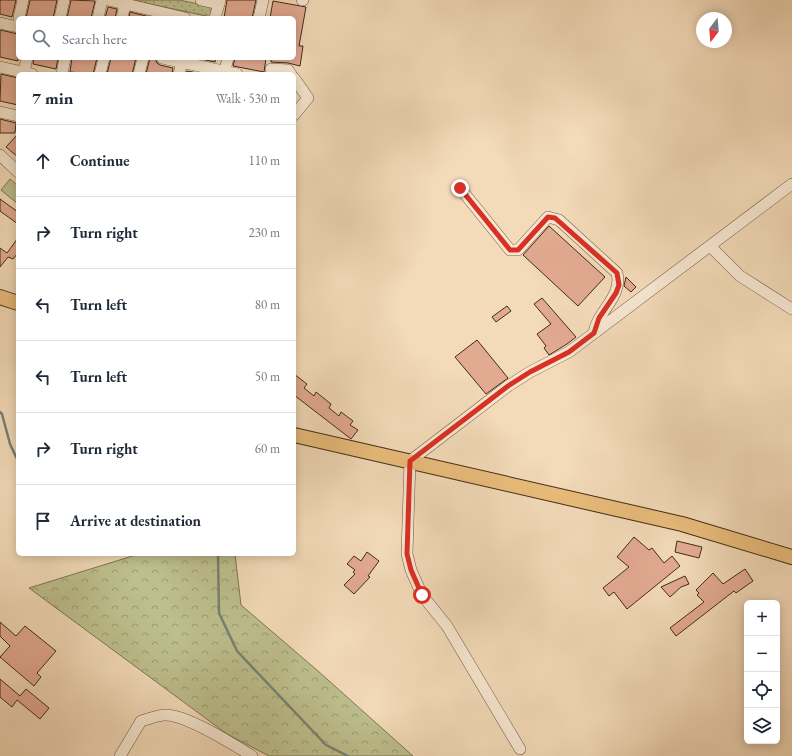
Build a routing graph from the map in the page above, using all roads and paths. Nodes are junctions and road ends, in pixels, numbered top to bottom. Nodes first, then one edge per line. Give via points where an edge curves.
1 (23, 0) edge
2 (64, 0) edge
3 (102, 0) edge
4 (108, 0) edge
5 (201, 0) edge
6 (263, 0) edge
7 (219, 2) edge
8 (125, 4) junction
9 (160, 15) edge
10 (20, 16) edge
11 (60, 16) edge
12 (98, 16) edge
13 (122, 16) edge
14 (216, 16) edge
15 (259, 16) edge
16 (0, 23) edge
17 (16, 23) edge
18 (27, 60) edge
19 (66, 60) edge
20 (104, 60) edge
21 (142, 60) edge
22 (227, 60) edge
23 (188, 61) edge
24 (0, 67) edge
25 (272, 67) edge
26 (220, 71) edge
27 (23, 72) edge
28 (28, 72) edge
29 (62, 72) edge
30 (100, 72) edge
31 (140, 72) edge
32 (180, 72) edge
33 (290, 72) edge
34 (296, 81) edge
35 (0, 112) edge
36 (296, 113) edge
37 (16, 116) edge
38 (2, 159) edge
39 (16, 170) edge
40 (792, 184) edge
41 (460, 188) dead end
42 (711, 246) junction
43 (0, 297) edge
44 (16, 302) edge
45 (792, 309) edge
46 (594, 333) junction
47 (296, 435) edge
48 (410, 461) junction
49 (792, 557) edge
50 (520, 749) dead end
51 (120, 756) edge
52 (252, 756) edge

1 - 10 street
2 - 11 street
3 - 12 street
4 - 8 street
5 - 7 street
6 - 15 street
7 - 14 street
8 - 9 street
8 - 13 street
16 - 17 street
18 - 28 street
19 - 29 street
20 - 30 street
21 - 31 street
22 - 26 street
23 - 26 street
23 - 32 street
24 - 27 street
25 - 33 street
34 - 36 street via 308,98
35 - 37 street
38 - 39 street
40 - 42 street
41 - 46 street via 510,250 518,250 548,217 552,217 559,220 617,273 619,285 616,293 599,318
42 - 45 street via 740,276
42 - 46 street
43 - 44 main road
46 - 48 street via 569,352 508,386
47 - 48 main road
48 - 49 main road via 682,524
48 - 50 street via 407,554 411,570 422,595 447,626
51 - 52 street via 141,721 166,714 183,719 220,737

